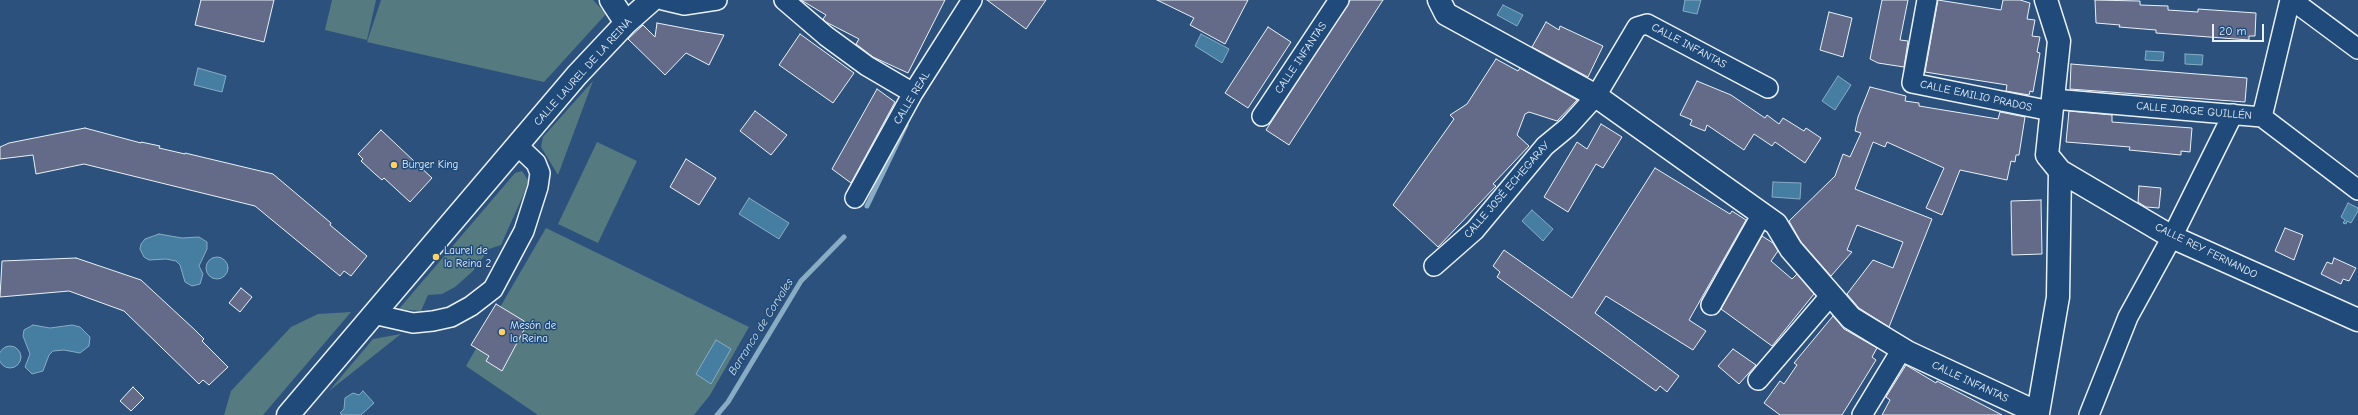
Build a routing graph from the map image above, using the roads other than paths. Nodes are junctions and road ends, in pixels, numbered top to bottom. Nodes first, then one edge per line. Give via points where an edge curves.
1 (611, 0) edge
2 (652, 0) edge
3 (663, 0) edge
4 (717, 0) edge
5 (784, 0) edge
6 (972, 0) edge
7 (1339, 0) edge
8 (1439, 0) edge
9 (1927, 0) edge
10 (2046, 0) edge
11 (2291, 0) edge
12 (626, 23) junction
13 (2358, 49) edge
14 (1768, 88) dead end
15 (913, 93) junction
16 (1596, 96) junction
17 (2052, 105) junction
18 (2233, 114) junction
19 (1262, 116) dead end
20 (2262, 117) junction
21 (517, 145) junction
22 (2060, 171) junction
23 (2358, 190) edge
24 (855, 198) dead end
25 (1762, 214) junction
26 (2172, 236) junction
27 (1434, 266) dead end
28 (1830, 296) junction
29 (1712, 305) dead end
30 (373, 314) junction
31 (2358, 319) edge
32 (1902, 349) junction
33 (1758, 380) dead end
34 (2038, 414) edge
35 (288, 415) edge
36 (1862, 415) edge
37 (2089, 415) edge

1 - 12 street
2 - 12 street, CALLE LAUREL DE LA REINA
3 - 4 street via 684,6
5 - 15 street via 826,36 867,66
6 - 15 street, CALLE REAL
7 - 19 street, CALLE INFANTAS
8 - 16 street, CALLE INFANTAS via 1446,14
9 - 17 street, CALLE EMILIO PRADOS via 1912,83
10 - 17 street via 2059,40
11 - 13 street
11 - 20 street
12 - 21 street, CALLE LAUREL DE LA REINA
14 - 16 street, CALLE INFANTAS via 1647,24 1638,27
15 - 24 street, CALLE REAL
16 - 25 street, CALLE INFANTAS
16 - 27 street, CALLE JOSÉ ECHEGARAY via 1568,127 1544,146 1475,230
17 - 18 street, CALLE JORGE GUILLÉN
17 - 22 street via 2047,155
18 - 20 street, CALLE JORGE GUILLÉN
18 - 26 street
20 - 23 street, CALLE JORGE GUILLÉN
21 - 30 street, CALLE LAUREL DE LA REINA
21 - 30 street via 536,163 540,173 538,187 524,231 492,289 471,306 451,317 432,322 413,323
22 - 26 street, CALLE REY FERNANDO
22 - 34 street via 2058,297
25 - 28 street, CALLE INFANTAS via 1776,224 1792,249
25 - 29 street
26 - 31 street, CALLE REY FERNANDO
26 - 37 street via 2128,317
28 - 32 street, CALLE INFANTAS via 1851,318
28 - 33 street
30 - 35 street, CALLE LAUREL DE LA REINA
32 - 34 street, CALLE INFANTAS
32 - 36 street

